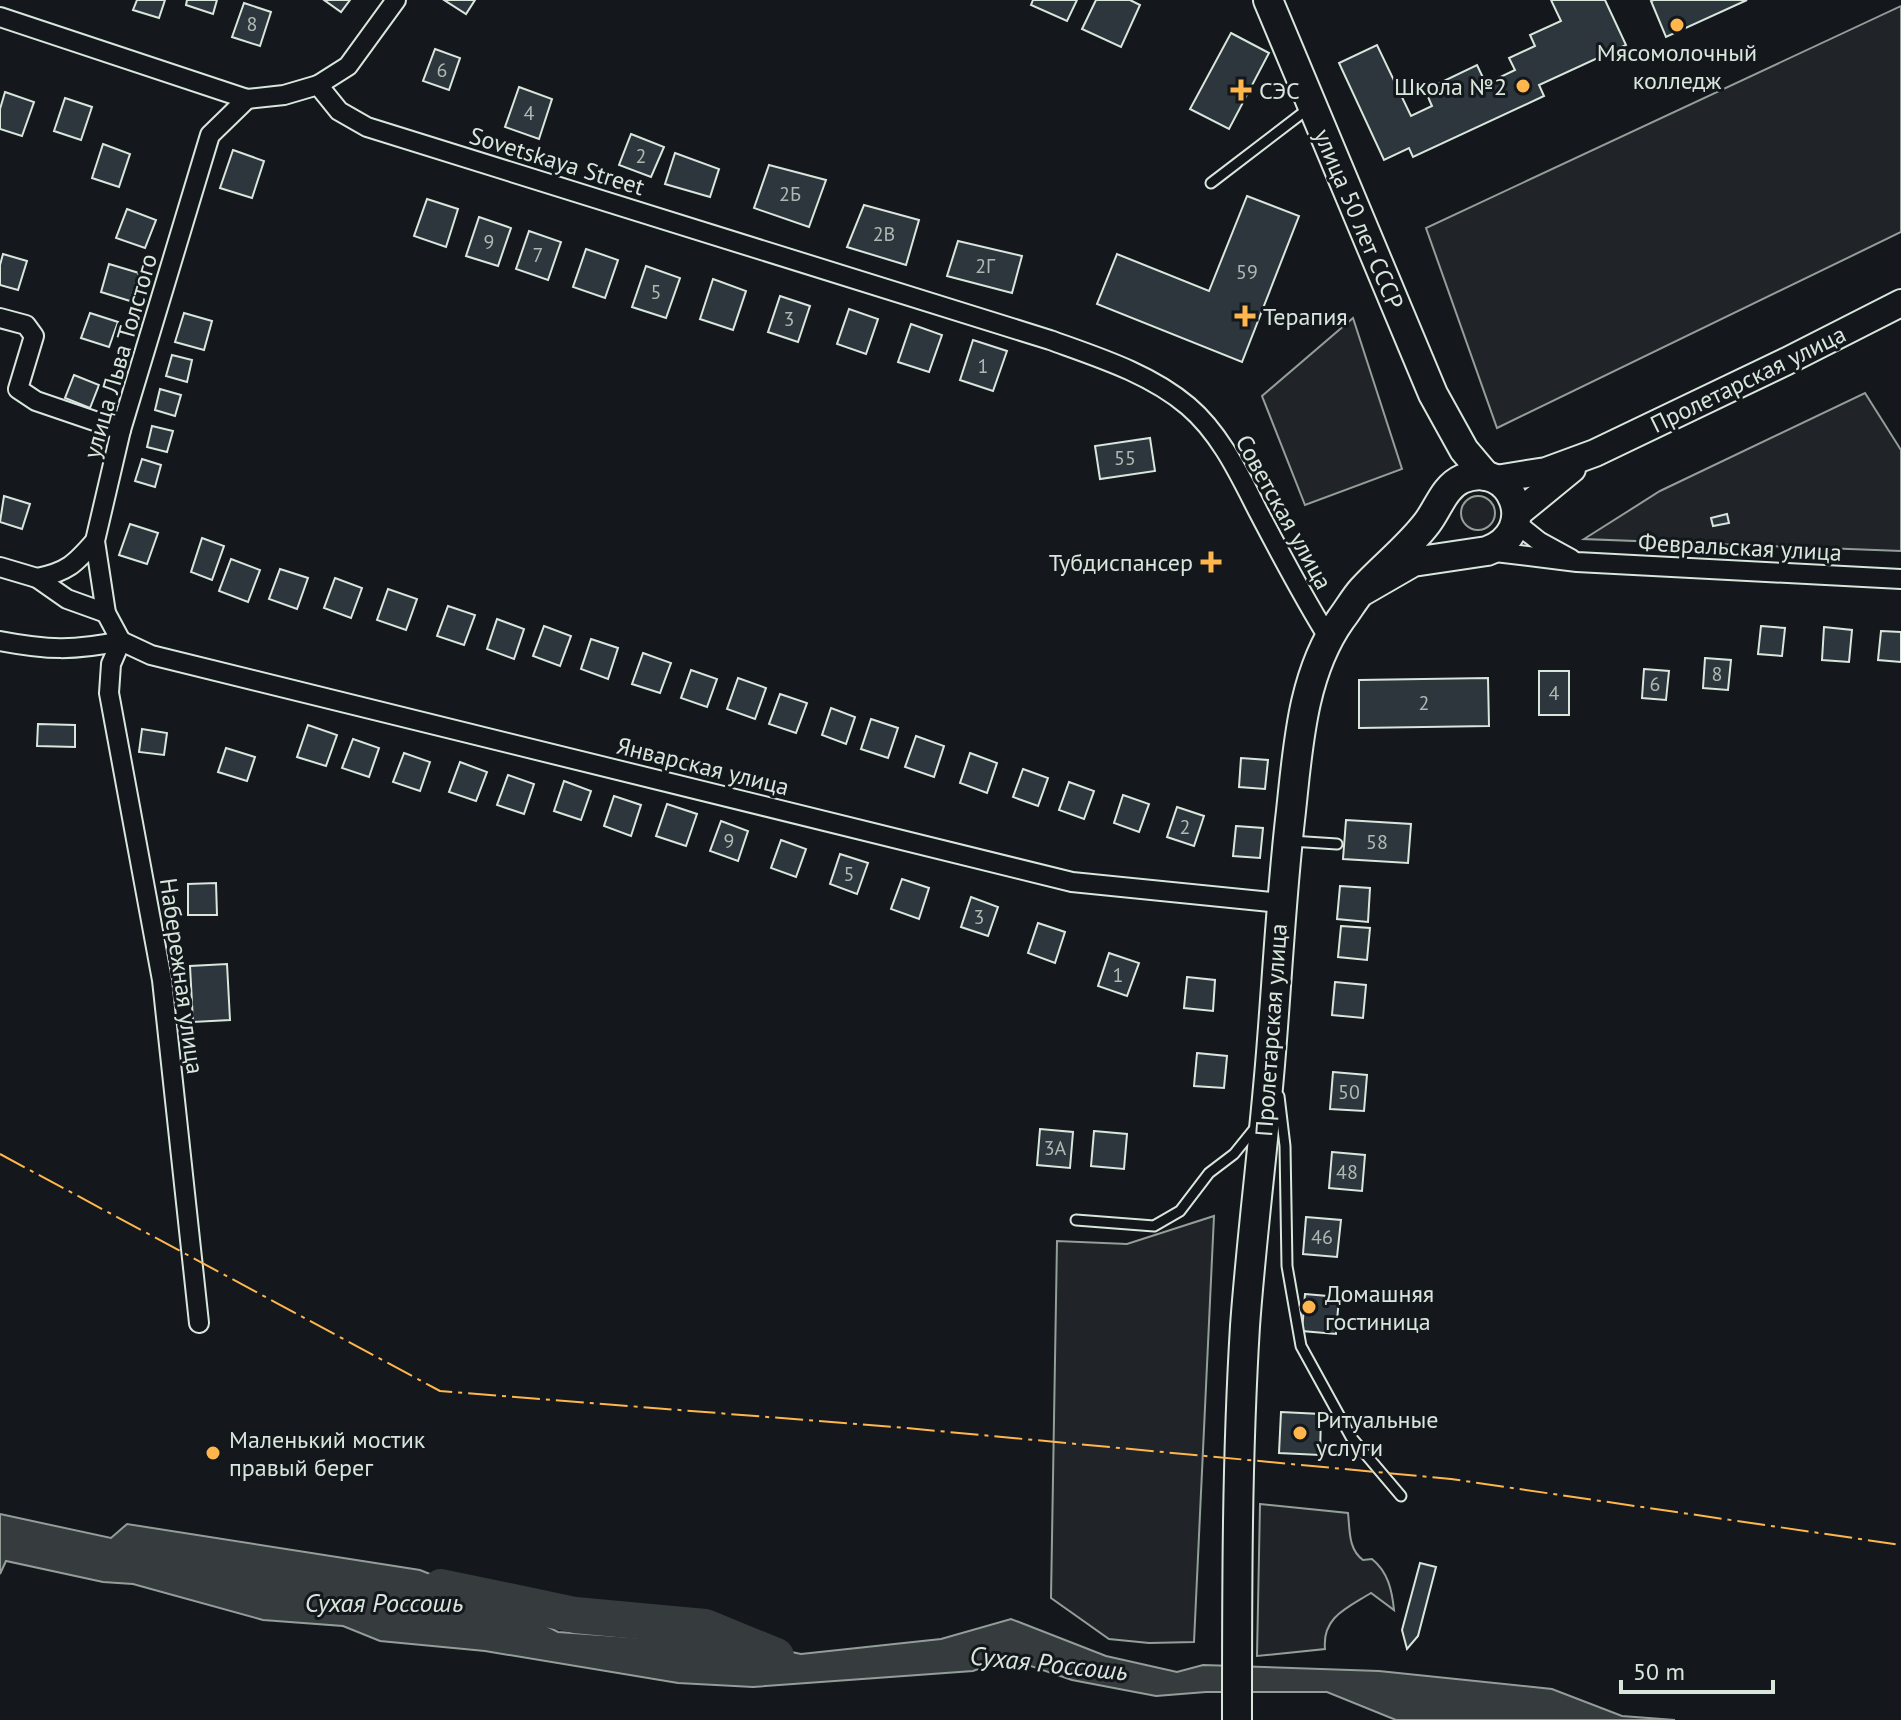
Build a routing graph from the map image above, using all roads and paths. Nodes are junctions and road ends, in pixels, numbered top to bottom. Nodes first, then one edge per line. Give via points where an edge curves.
1 (396, 0) edge
2 (1268, 0) edge
3 (0, 17) edge
4 (318, 85) junction
5 (247, 99) junction
6 (1312, 106) junction
7 (1211, 183) dead end
8 (1901, 303) edge
9 (0, 318) edge
10 (1433, 394) junction
11 (121, 430) junction
12 (1595, 453) junction
13 (1491, 478) junction
14 (1445, 494) junction
15 (1516, 518) junction
16 (95, 541) junction
17 (1482, 552) junction
18 (1577, 562) junction
19 (0, 567) edge
20 (37, 578) junction
21 (1901, 579) edge
22 (1361, 592) junction
23 (106, 613) junction
24 (1328, 637) junction
25 (0, 641) edge
26 (121, 641) junction
27 (1287, 841) junction
28 (1337, 844) dead end
29 (1281, 903) junction
30 (1272, 1037) junction
31 (1266, 1114) junction
32 (1076, 1220) dead end
33 (199, 1323) dead end
34 (1401, 1496) dead end
35 (1237, 1720) edge

1 - 4 street via 348,66
2 - 6 main road, улица 50 лет СССР
3 - 5 street
4 - 5 street
4 - 24 street, Советская улица via 339,111 367,127 1050,340 1155,383 1189,407 1228,453
5 - 11 street, улица Льва Толстого via 210,135
6 - 7 lane
6 - 10 main road, улица 50 лет СССР
8 - 12 main road, Пролетарская улица
9 - 11 street via 26,325 34,336 18,389 36,401
10 - 13 main road via 1464,450
10 - 14 main road via 1448,456
11 - 16 street, улица Льва Толстого
12 - 13 main road via 1546,471
12 - 15 main road via 1553,482
13 - 14 main road via 1465,478
13 - 15 main road via 1511,494
14 - 17 main road via 1443,530 1457,546
14 - 22 main road, Пролетарская улица via 1426,524
15 - 17 main road via 1506,541
15 - 18 street via 1540,542
16 - 20 street via 62,573
16 - 23 street, улица Льва Толстого
17 - 18 street, Февральская улица
17 - 22 main road via 1413,562
18 - 21 street, Февральская улица
19 - 20 street
20 - 23 street via 67,599
22 - 24 main road, Пролетарская улица
23 - 26 street, улица Льва Толстого
24 - 27 main road, Пролетарская улица via 1298,745
25 - 26 street via 39,649
26 - 29 street, Январская улица via 151,655 1072,882
26 - 33 street, Набережная улица via 111,664 109,693 162,980
27 - 28 lane
27 - 29 main road, Пролетарская улица
29 - 30 main road, Пролетарская улица
30 - 31 main road, Пролетарская улица
30 - 34 lane via 1285,1146 1287,1266 1301,1346 1351,1437
31 - 32 lane via 1180,1211 1154,1226
31 - 35 main road, Пролетарская улица via 1237,1484

